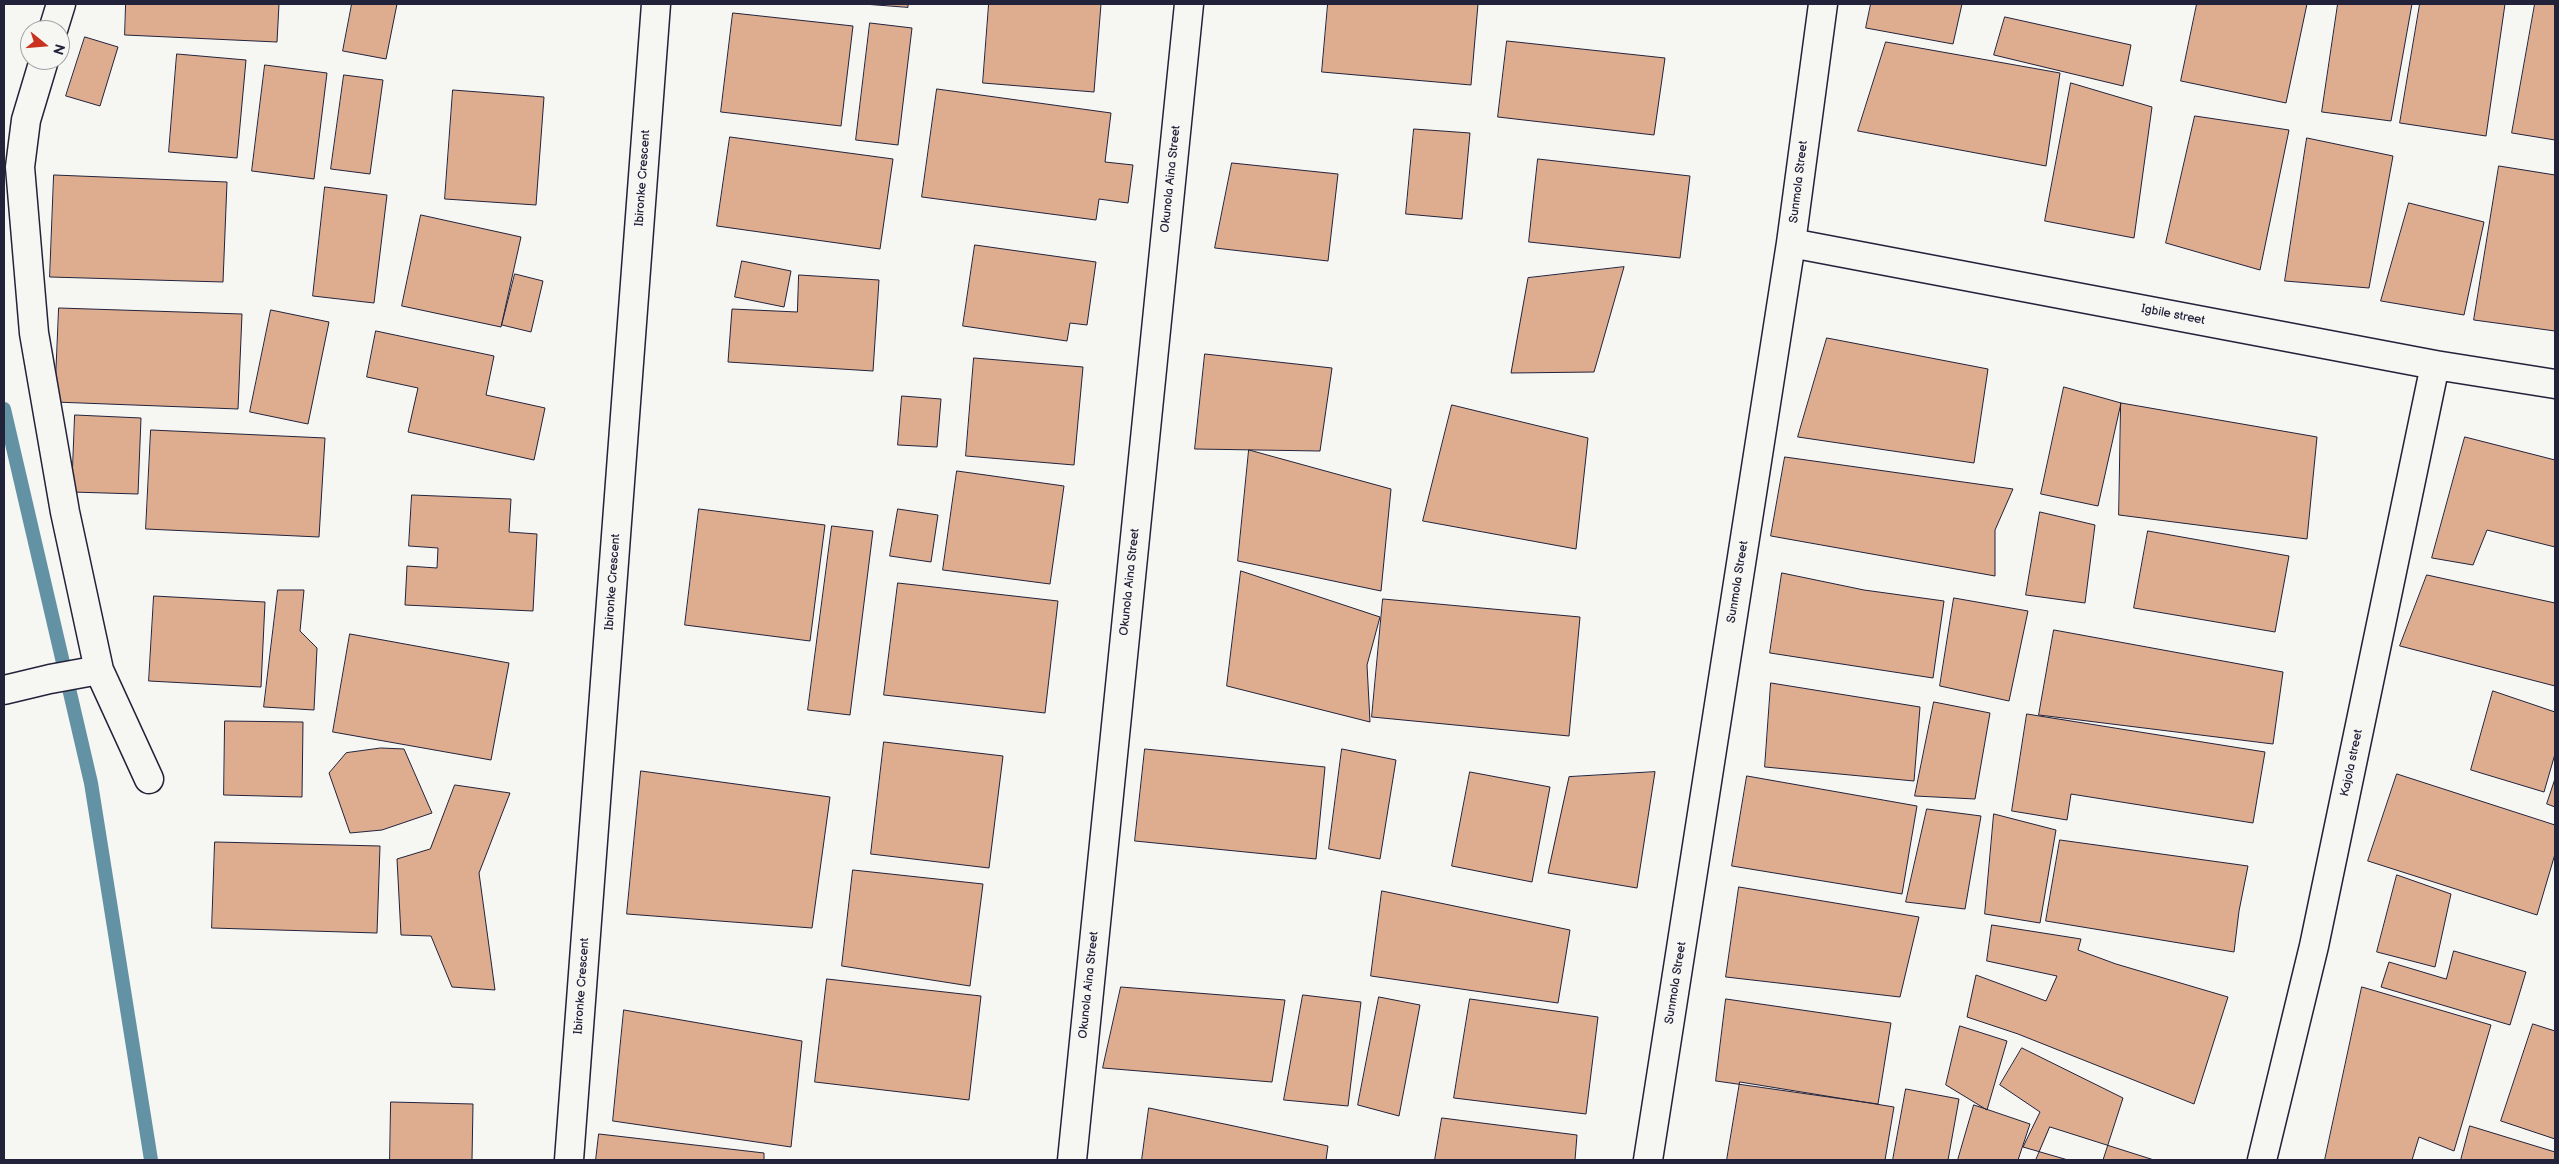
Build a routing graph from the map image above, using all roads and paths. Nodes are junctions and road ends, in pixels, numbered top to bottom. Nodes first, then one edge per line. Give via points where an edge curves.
1 (61, 4) edge
2 (656, 4) edge
3 (1189, 4) edge
4 (1823, 4) edge
5 (56, 20) edge
6 (39, 70) edge
7 (15, 117) edge
8 (1791, 243) junction
9 (2435, 365) junction
10 (2555, 384) edge
11 (90, 672) junction
12 (4, 690) edge
13 (149, 779) dead end
14 (569, 1160) edge
15 (1072, 1160) edge
16 (1648, 1160) edge
17 (2262, 1160) edge

1 - 5 street
2 - 14 street, Ibironke Crescent
3 - 15 street, Okunola Aina Street
4 - 8 street, Sunmola Street
6 - 7 street
7 - 11 street via 34,333
8 - 9 street, Igbile street
8 - 16 street, Sunmola Street
9 - 10 street, Igbile street
9 - 17 street, Kajola street via 2314,946
11 - 12 street
11 - 13 street

